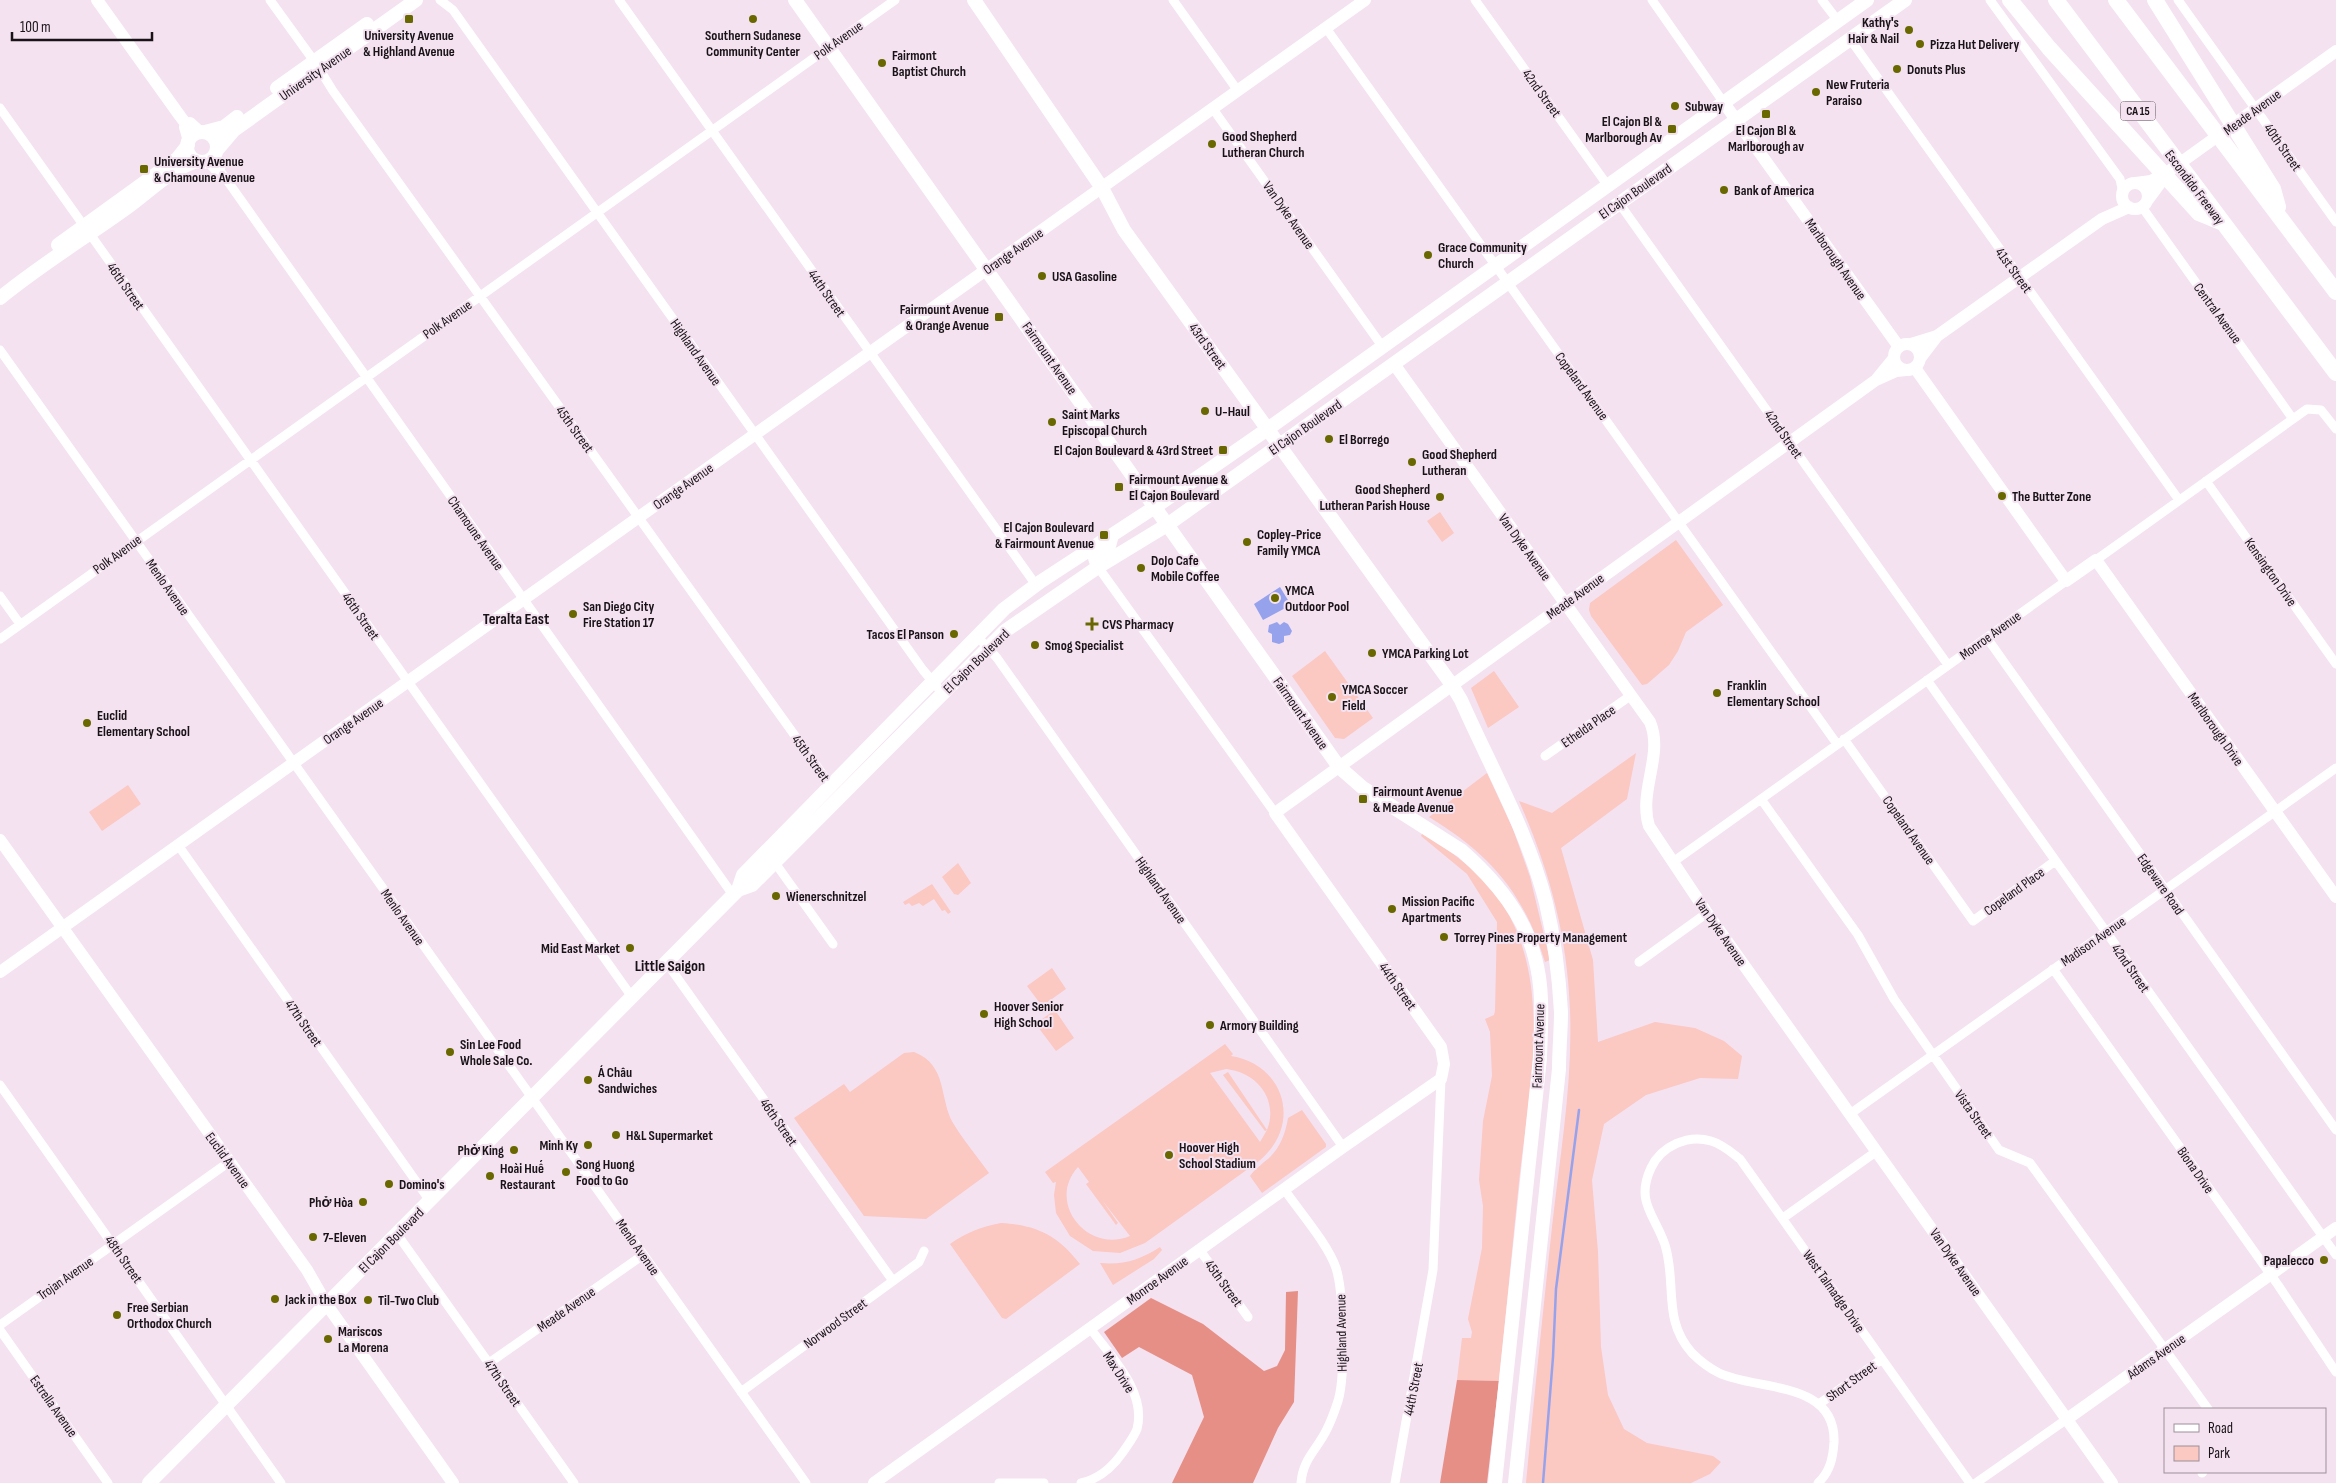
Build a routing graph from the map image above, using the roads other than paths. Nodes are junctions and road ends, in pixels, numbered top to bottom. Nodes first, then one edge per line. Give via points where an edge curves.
1 (97, 0) edge
2 (270, 0) edge
3 (400, 0) edge
4 (416, 0) edge
5 (440, 0) edge
6 (619, 0) edge
7 (795, 0) edge
8 (895, 0) edge
9 (974, 0) edge
10 (1173, 0) edge
11 (1365, 0) edge
12 (1475, 0) edge
13 (1652, 0) edge
14 (1822, 0) edge
15 (1867, 0) edge
16 (1905, 0) edge
17 (1990, 0) edge
18 (2010, 0) edge
19 (2056, 0) edge
20 (2116, 0) edge
21 (2155, 0) edge
22 (2178, 0) edge
23 (451, 4) edge
24 (1838, 21) junction
25 (1326, 28) junction
26 (1850, 39) junction
27 (829, 47) junction
28 (2336, 52) edge
29 (317, 66) junction
30 (1238, 91) junction
31 (1724, 102) junction
32 (0, 108) edge
33 (1213, 109) junction
34 (2256, 109) junction
35 (1736, 119) junction
36 (712, 130) junction
37 (195, 138) junction
38 (209, 157) junction
39 (2136, 183) junction
40 (2154, 184) junction
41 (1608, 186) junction
42 (1102, 188) junction
43 (2123, 193) junction
44 (1619, 203) junction
45 (2139, 205) junction
46 (597, 212) junction
47 (2102, 219) junction
48 (2282, 219) junction
49 (2221, 222) junction
50 (2336, 222) edge
51 (87, 230) junction
52 (1496, 266) junction
53 (987, 270) junction
54 (2020, 278) junction
55 (1508, 282) junction
56 (0, 286) edge
57 (2336, 292) edge
58 (480, 296) junction
59 (0, 298) edge
60 (1937, 336) junction
61 (1382, 346) junction
62 (0, 350) edge
63 (1902, 350) junction
64 (870, 353) junction
65 (1394, 364) junction
66 (1914, 365) junction
67 (2336, 373) edge
68 (365, 377) junction
69 (1876, 380) junction
70 (2293, 418) junction
71 (1268, 428) junction
72 (2336, 429) edge
73 (755, 434) junction
74 (1789, 442) junction
75 (1280, 444) junction
76 (250, 459) junction
77 (2206, 481) junction
78 (2179, 500) junction
79 (1155, 508) junction
80 (639, 517) junction
81 (1678, 521) junction
82 (1168, 525) junction
83 (1112, 535) junction
84 (136, 541) junction
85 (2096, 560) junction
86 (1098, 567) junction
87 (2066, 581) junction
88 (1036, 585) junction
89 (0, 596) edge
90 (523, 600) junction
91 (1565, 603) junction
92 (1029, 613) junction
93 (20, 624) junction
94 (977, 636) junction
95 (1987, 638) junction
96 (0, 639) edge
97 (988, 648) junction
98 (2336, 664) edge
99 (1948, 665) junction
100 (1927, 680) junction
101 (408, 682) junction
102 (1452, 685) junction
103 (938, 688) junction
104 (1630, 696) junction
105 (1841, 742) junction
106 (1545, 756) dead end
107 (294, 763) junction
108 (1339, 767) junction
109 (2336, 768) edge
110 (835, 792) junction
111 (1761, 799) junction
112 (2275, 812) junction
113 (1276, 813) junction
114 (0, 840) edge
115 (178, 845) junction
116 (770, 857) junction
117 (2055, 861) junction
118 (1673, 862) junction
119 (2166, 889) junction
120 (736, 893) junction
121 (2336, 897) edge
122 (1707, 913) junction
123 (1973, 921) joint
124 (62, 927) junction
125 (2106, 932) junction
126 (833, 944) dead end
127 (666, 962) junction
128 (1639, 962) dead end
129 (2054, 969) junction
130 (0, 972) edge
131 (632, 997) junction
132 (1932, 1055) junction
133 (1441, 1079) junction
134 (0, 1085) edge
135 (532, 1098) junction
136 (1850, 1114) junction
137 (2336, 1130) edge
138 (1343, 1147) junction
139 (1877, 1151) junction
140 (229, 1162) junction
141 (1284, 1189) junction
142 (430, 1201) junction
143 (1783, 1218) junction
144 (2336, 1228) edge
145 (397, 1234) junction
146 (2323, 1238) junction
147 (113, 1244) junction
148 (1200, 1250) junction
149 (924, 1251) dead end
150 (2336, 1254) edge
151 (643, 1255) junction
152 (2270, 1275) junction
153 (893, 1281) junction
154 (327, 1305) junction
155 (1248, 1316) dead end
156 (0, 1325) edge
157 (1090, 1328) junction
158 (0, 1330) edge
159 (2165, 1349) junction
160 (1882, 1359) junction
161 (489, 1363) junction
162 (2336, 1372) edge
163 (741, 1392) junction
164 (1819, 1404) junction
165 (225, 1406) junction
166 (2207, 1408) edge
167 (2067, 1419) junction
168 (108, 1483) edge
169 (149, 1483) edge
170 (281, 1483) edge
171 (453, 1483) edge
172 (574, 1483) edge
173 (806, 1483) edge
174 (874, 1483) edge
175 (999, 1483) edge
176 (1044, 1483) edge
177 (1081, 1483) edge
178 (1301, 1483) edge
179 (1395, 1483) edge
180 (1495, 1483) edge
181 (1514, 1483) edge
182 (1818, 1483) edge
183 (1970, 1483) edge
184 (1976, 1483) edge
185 (2112, 1483) edge

1 - 37 main road via 186,124 184,127
2 - 29 street, 45th Street
3 - 29 main road, University Avenue
4 - 29 main road, University Avenue
5 - 23 street, Highland Avenue
6 - 36 street, 44th Street
7 - 27 main road, Fairmount Avenue
8 - 27 street, Polk Avenue
9 - 42 main road, 43rd Street
10 - 30 street
11 - 25 main road, Orange Avenue
12 - 41 street, 42nd Street
13 - 31 street, Marlborough Avenue
14 - 24 street
15 - 24 main road, El Cajon Boulevard
16 - 26 main road, El Cajon Boulevard
17 - 43 street via 2120,179
18 - 49 highway via 2049,48 2199,213
19 - 49 highway, Escondido Freeway / CA 15
20 - 48 highway
21 - 48 highway via 2273,190
22 - 34 street, 40th Street
23 - 46 street, Highland Avenue
24 - 31 main road, El Cajon Boulevard
25 - 30 main road, Orange Avenue
25 - 52 street, Copeland Avenue
26 - 35 main road, El Cajon Boulevard
26 - 54 street, 41st Street
27 - 36 street, Polk Avenue
27 - 53 main road, Fairmount Avenue
28 - 34 main road, Meade Avenue
29 - 37 main road, University Avenue via 224,127
29 - 38 main road, University Avenue via 234,130
29 - 58 street, 45th Street
30 - 33 main road, Orange Avenue
31 - 35 main road, Marlborough Avenue
31 - 41 main road, El Cajon Boulevard
32 - 51 street, 46th Street
33 - 42 main road, Orange Avenue
33 - 61 street, Van Dyke Avenue
34 - 40 main road, Meade Avenue
34 - 50 street, 40th Street
35 - 44 main road, El Cajon Boulevard
35 - 63 main road, Marlborough Avenue
36 - 46 street, Polk Avenue
36 - 64 street, 44th Street
37 - 38 main road via 190,154
37 - 38 main road via 216,140
37 - 51 main road, University Avenue via 177,159
38 - 51 main road, University Avenue via 182,166 149,192
38 - 68 street, Chamoune Avenue via 221,167 219,170
39 - 40 main road
39 - 43 main road
39 - 45 main road via 2146,189
40 - 45 main road, Meade Avenue
41 - 52 main road, El Cajon Boulevard
42 - 53 main road, Orange Avenue
42 - 71 main road, 43rd Street via 1124,230
43 - 45 main road via 2124,201
43 - 47 main road
44 - 55 main road, El Cajon Boulevard
44 - 74 street, 42nd Street
45 - 47 main road
45 - 70 street, Central Avenue
46 - 58 street, Polk Avenue
46 - 73 street, Highland Avenue
47 - 54 main road
48 - 57 highway
49 - 67 highway, Escondido Freeway / CA 15
51 - 56 main road, University Avenue
51 - 59 main road, University Avenue
51 - 76 street, 46th Street
52 - 55 street, Copeland Avenue
52 - 61 main road, El Cajon Boulevard
53 - 64 main road, Orange Avenue
53 - 79 main road, Fairmount Avenue
54 - 60 main road
54 - 78 street, 41st Street
55 - 65 main road, El Cajon Boulevard
55 - 81 street, Copeland Avenue
58 - 68 street, Polk Avenue
58 - 80 street, 45th Street
60 - 63 main road
60 - 66 main road
61 - 71 main road, El Cajon Boulevard
62 - 84 street, Menlo Avenue
63 - 66 main road via 1919,351
63 - 66 main road via 1899,368
63 - 69 main road, Meade Avenue
64 - 73 main road, Orange Avenue
64 - 88 street, 44th Street
65 - 75 main road, El Cajon Boulevard
65 - 91 main road, Van Dyke Avenue
66 - 69 main road, Meade Avenue
66 - 87 main road
68 - 76 street, Polk Avenue
68 - 90 street, Chamoune Avenue
69 - 74 main road, Meade Avenue
70 - 72 street, Monroe Avenue via 2307,409 2321,410
70 - 77 street, Monroe Avenue
71 - 75 main road, 43rd Street
71 - 79 main road, El Cajon Boulevard
73 - 80 main road, Orange Avenue
73 - 103 street, Highland Avenue
74 - 81 main road, Meade Avenue
74 - 99 street, 42nd Street
75 - 82 main road, El Cajon Boulevard
75 - 102 main road, 43rd Street
76 - 84 street, Polk Avenue
76 - 101 street, 46th Street
77 - 78 street, Monroe Avenue
77 - 98 street, Kensington Drive
78 - 85 street, Monroe Avenue
79 - 82 main road, Fairmount Avenue
79 - 83 main road, El Cajon Boulevard
80 - 90 main road, Orange Avenue
80 - 110 street, 45th Street
81 - 91 main road, Meade Avenue
81 - 105 street, Copeland Avenue
82 - 86 main road, El Cajon Boulevard
82 - 108 main road, Fairmount Avenue
83 - 86 main road via 1109,546 1095,558
83 - 88 main road, El Cajon Boulevard
84 - 93 street, Polk Avenue
84 - 107 street, Menlo Avenue
85 - 87 main road, Monroe Avenue
85 - 112 main road, Marlborough Drive
86 - 92 main road, El Cajon Boulevard
86 - 113 street, 44th Street
87 - 95 street, Monroe Avenue
88 - 92 main road via 1036,604
88 - 94 main road, El Cajon Boulevard via 1004,609
89 - 93 street
90 - 101 main road, Orange Avenue
90 - 120 street, Chamoune Avenue
91 - 102 main road, Meade Avenue
91 - 104 main road, Van Dyke Avenue
92 - 97 main road, El Cajon Boulevard
93 - 96 street, Polk Avenue
94 - 97 street, Highland Avenue
94 - 103 main road, El Cajon Boulevard
95 - 99 street, Monroe Avenue
95 - 119 street, Edgeware Road
97 - 103 main road, El Cajon Boulevard
97 - 138 street, Highland Avenue
99 - 100 street, Monroe Avenue
100 - 105 street, Monroe Avenue
100 - 117 street, 42nd Street
101 - 107 main road, Orange Avenue
101 - 131 street, 46th Street
102 - 108 main road, Meade Avenue
102 - 181 main road, Fairmount Avenue via 1525,841 1536,872 1546,903 1561,1011 1559,1069
103 - 110 main road, El Cajon Boulevard
103 - 110 main road, El Cajon Boulevard via 859,759 856,770
104 - 106 street, Ethelda Place
104 - 118 main road, Van Dyke Avenue via 1655,733 1645,814 1649,826
105 - 111 street, Monroe Avenue
105 - 123 street, Copeland Avenue
107 - 115 main road, Orange Avenue
107 - 135 street, Menlo Avenue
108 - 113 main road, Meade Avenue
108 - 180 main road, Fairmount Avenue via 1363,788 1475,862 1500,890 1519,919 1535,958 1542,1012 1540,1058
109 - 112 street, Madison Avenue
110 - 116 main road, El Cajon Boulevard
111 - 118 street, Monroe Avenue
111 - 132 street, Vista Street via 1858,935 1894,999
112 - 119 street, Madison Avenue
112 - 121 main road, Marlborough Drive
113 - 133 main road, 44th Street via 1441,1047 1444,1064
114 - 124 main road, Euclid Avenue
115 - 124 main road, Orange Avenue
115 - 142 street, 47th Street
116 - 120 main road, El Cajon Boulevard via 752,884
116 - 126 street
117 - 123 street, Copeland Place
117 - 125 street, 42nd Street
118 - 122 main road, Van Dyke Avenue
119 - 125 street, Madison Avenue
119 - 137 street, Edgeware Road
120 - 127 main road, El Cajon Boulevard
122 - 128 street
122 - 136 main road, Van Dyke Avenue
124 - 130 main road, Orange Avenue
124 - 140 main road, Euclid Avenue
125 - 129 street, Madison Avenue
125 - 146 street, 42nd Street
127 - 131 main road, El Cajon Boulevard
127 - 153 street, 46th Street
129 - 132 street, Madison Avenue
129 - 152 street, Biona Drive
131 - 135 main road, El Cajon Boulevard
132 - 136 street, Madison Avenue
132 - 159 street, Vista Street via 2000,1150 2030,1163
133 - 138 main road, Monroe Avenue
133 - 179 street, 44th Street via 1433,1270
134 - 147 street, 48th Street
135 - 142 main road, El Cajon Boulevard
135 - 151 street, Menlo Avenue
136 - 139 main road, Van Dyke Avenue
138 - 141 main road, Monroe Avenue
139 - 143 street
139 - 167 main road, Van Dyke Avenue
140 - 147 street, Trojan Avenue
140 - 154 main road, Euclid Avenue via 307,1270
141 - 148 main road, Monroe Avenue
141 - 178 street, Highland Avenue via 1336,1267 1341,1289 1343,1373 1338,1402 1327,1430 1309,1455
142 - 145 main road, El Cajon Boulevard
143 - 160 street, West Talmadge Drive
143 - 164 street, West Talmadge Drive via 1740,1158 1712,1141 1686,1140 1673,1144 1652,1166 1646,1182 1644,1197 1665,1245 1670,1266 1672,1315 1678,1333 1692,1352 1719,1373 1792,1390
144 - 146 main road, Adams Avenue
145 - 154 main road, El Cajon Boulevard
145 - 161 street, 47th Street
146 - 150 street, 42nd Street
146 - 152 main road, Adams Avenue
147 - 156 street, Trojan Avenue
147 - 165 street, 48th Street
148 - 155 street, 45th Street
148 - 157 main road, Monroe Avenue
149 - 153 street, Norwood Street via 919,1262
151 - 161 street, Meade Avenue
151 - 163 street, Menlo Avenue
152 - 159 main road, Adams Avenue
152 - 162 street, Biona Drive
153 - 163 street, Norwood Street
154 - 165 main road, El Cajon Boulevard
154 - 171 main road, Euclid Avenue
157 - 174 main road, Monroe Avenue
157 - 177 street, Max Drive via 1134,1391 1138,1406 1137,1430 1106,1473
158 - 168 street, Estrella Avenue
159 - 166 street, Vista Street
159 - 167 main road, Adams Avenue
160 - 164 street, Short Street
160 - 183 street, West Talmadge Drive
161 - 172 street, 47th Street
163 - 173 street, Menlo Avenue
164 - 182 street via 1830,1420 1834,1455
165 - 169 main road, El Cajon Boulevard
165 - 170 street, 48th Street
167 - 184 street, Adams Avenue
167 - 185 main road, Van Dyke Avenue
175 - 176 street

